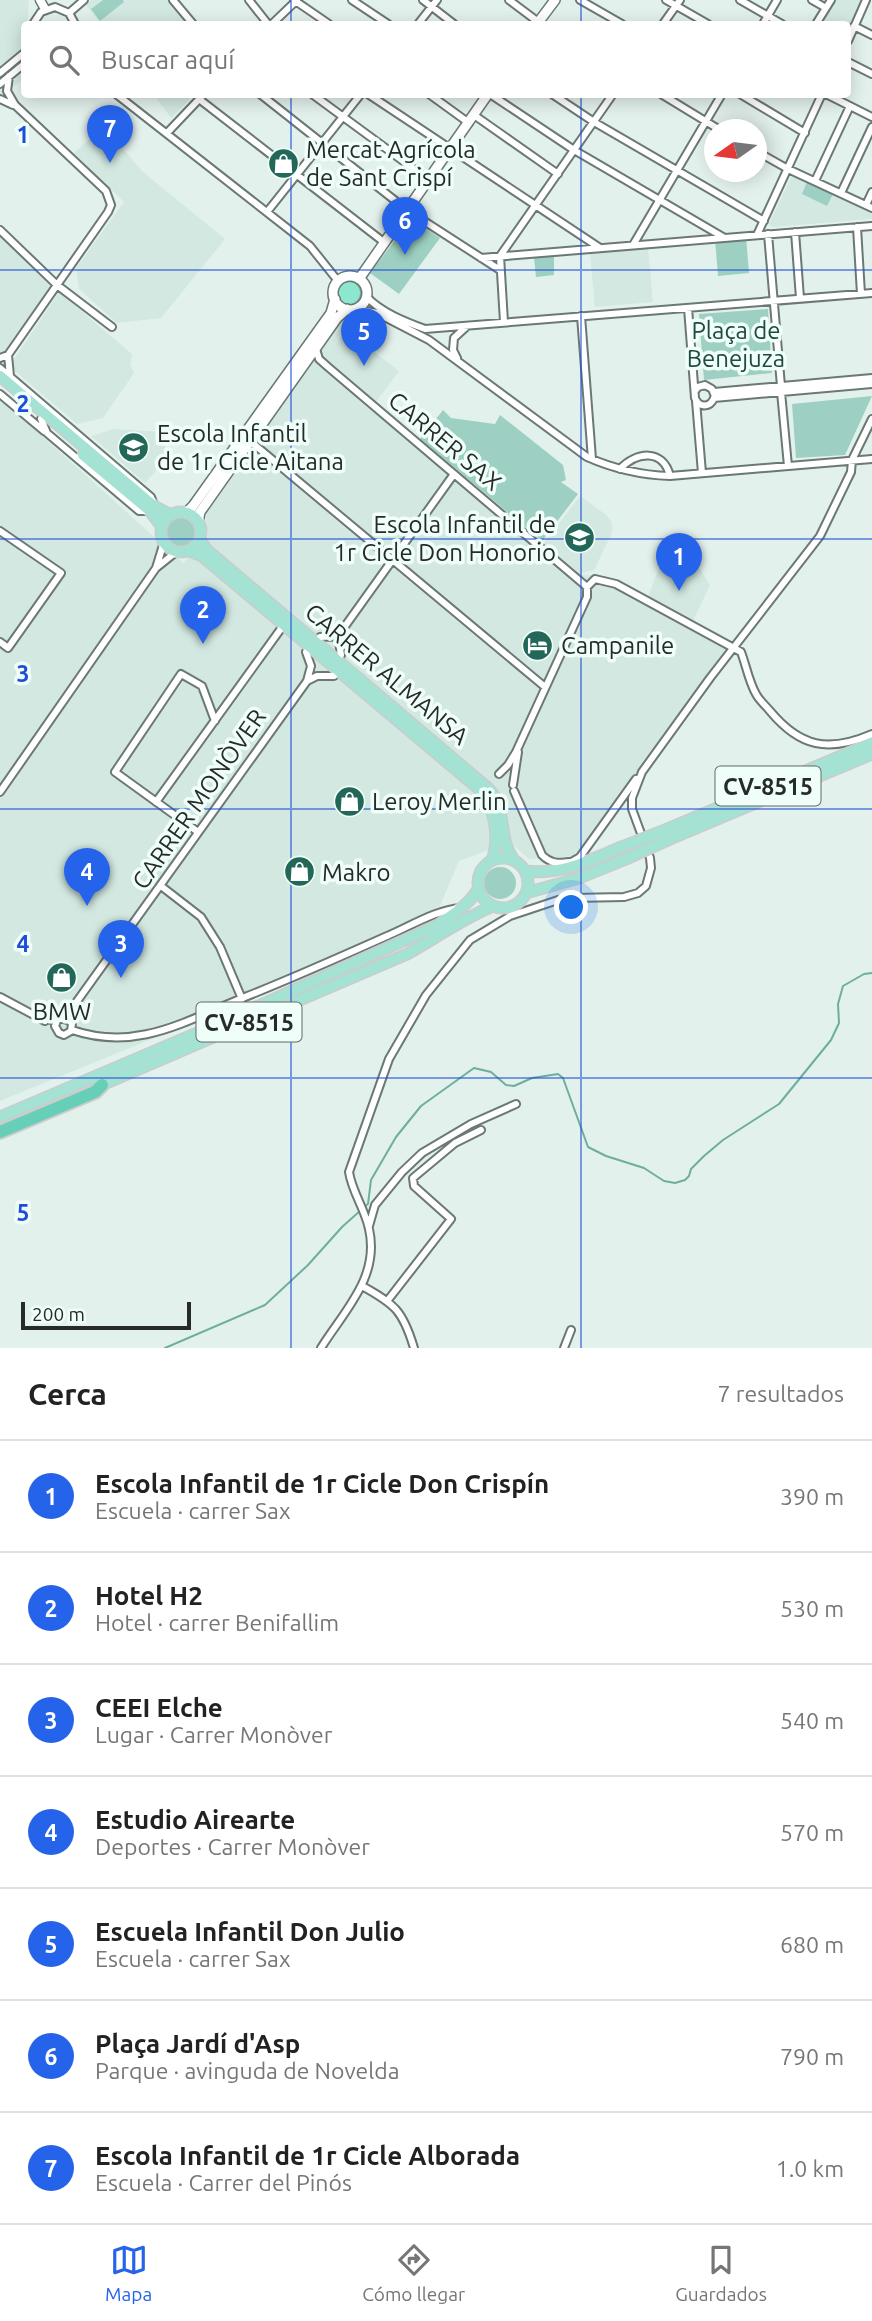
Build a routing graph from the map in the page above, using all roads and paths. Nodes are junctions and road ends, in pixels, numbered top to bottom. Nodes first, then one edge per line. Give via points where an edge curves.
1 (40, 0) edge
2 (84, 0) edge
3 (173, 0) edge
4 (249, 0) edge
5 (295, 0) edge
6 (352, 0) edge
7 (423, 0) edge
8 (437, 0) edge
9 (509, 0) edge
10 (555, 0) edge
11 (580, 0) edge
12 (666, 0) edge
13 (740, 0) edge
14 (777, 0) edge
15 (812, 0) edge
16 (831, 0) edge
17 (866, 0) edge
18 (678, 3) edge
19 (432, 7) junction
20 (826, 8) junction
21 (45, 9) junction
22 (69, 13) junction
23 (768, 16) junction
24 (34, 21) edge
25 (73, 21) edge
26 (190, 21) edge
27 (267, 21) edge
28 (273, 21) edge
29 (325, 21) edge
30 (384, 21) edge
31 (420, 21) edge
32 (450, 21) edge
33 (535, 21) edge
34 (541, 21) edge
35 (617, 21) edge
36 (665, 21) edge
37 (704, 21) edge
38 (765, 21) edge
39 (777, 21) edge
40 (818, 21) edge
41 (854, 26) junction
42 (851, 34) edge
43 (872, 35) edge
44 (21, 56) edge
45 (851, 64) edge
46 (21, 66) edge
47 (0, 74) edge
48 (872, 74) edge
49 (9, 76) junction
50 (0, 84) edge
51 (121, 98) edge
52 (200, 98) edge
53 (202, 98) edge
54 (265, 98) edge
55 (317, 98) edge
56 (358, 98) edge
57 (374, 98) edge
58 (436, 98) edge
59 (486, 98) edge
60 (495, 98) edge
61 (558, 98) edge
62 (611, 98) edge
63 (668, 98) edge
64 (720, 98) edge
65 (747, 98) edge
66 (822, 98) edge
67 (833, 98) edge
68 (0, 99) edge
69 (15, 105) junction
70 (850, 106) junction
71 (343, 117) junction
72 (872, 117) edge
73 (471, 119) junction
74 (707, 119) edge
75 (704, 120) edge
76 (594, 122) junction
77 (704, 124) edge
78 (872, 127) edge
79 (167, 133) junction
80 (804, 133) junction
81 (322, 143) junction
82 (450, 149) junction
83 (575, 150) junction
84 (767, 157) edge
85 (788, 169) junction
86 (677, 170) junction
87 (297, 174) junction
88 (558, 174) junction
89 (429, 180) junction
90 (816, 181) junction
91 (872, 192) edge
92 (841, 193) junction
93 (660, 200) junction
94 (536, 205) junction
95 (869, 207) edge
96 (408, 210) junction
97 (267, 212) junction
98 (764, 220) junction
99 (872, 226) edge
100 (857, 227) junction
101 (0, 230) edge
102 (795, 232) junction
103 (768, 234) junction
104 (757, 235) junction
105 (725, 238) junction
106 (385, 243) junction
107 (633, 245) junction
108 (600, 248) junction
109 (500, 256) junction
110 (481, 258) junction
111 (500, 270) junction
112 (359, 279) junction
113 (338, 281) junction
114 (57, 285) junction
115 (872, 293) edge
116 (861, 294) junction
117 (366, 296) junction
118 (335, 299) junction
119 (800, 299) junction
120 (774, 301) junction
121 (688, 307) junction
122 (351, 309) junction
123 (581, 316) junction
124 (504, 323) junction
125 (467, 326) junction
126 (111, 327) dead end
127 (316, 349) junction
128 (8, 355) junction
129 (0, 358) edge
130 (458, 360) junction
131 (0, 368) edge
132 (5, 377) edge
133 (872, 378) edge
134 (872, 384) edge
135 (781, 389) junction
136 (695, 391) junction
137 (0, 393) edge
138 (714, 395) junction
139 (696, 401) junction
140 (46, 407) junction
141 (41, 419) junction
142 (872, 419) edge
143 (53, 422) junction
144 (47, 433) junction
145 (250, 440) junction
146 (872, 458) edge
147 (592, 459) junction
148 (852, 460) junction
149 (788, 466) junction
150 (620, 469) junction
151 (702, 473) junction
152 (454, 474) junction
153 (670, 476) junction
154 (152, 509) junction
155 (186, 513) junction
156 (171, 515) junction
157 (198, 522) junction
158 (162, 527) junction
159 (0, 531) edge
160 (200, 540) junction
161 (164, 542) junction
162 (189, 551) junction
163 (176, 552) junction
164 (392, 560) junction
165 (156, 568) junction
166 (587, 587) junction
167 (280, 630) dead end
168 (338, 636) junction
169 (320, 637) dead end
170 (0, 642) edge
171 (733, 649) junction
172 (306, 652) dead end
173 (341, 655) dead end
174 (334, 676) dead end
175 (307, 681) junction
176 (545, 687) junction
177 (215, 721) junction
178 (872, 734) edge
179 (872, 743) edge
180 (518, 747) junction
181 (872, 754) edge
182 (642, 772) junction
183 (499, 774) dead end
184 (0, 792) edge
185 (156, 802) junction
186 (616, 808) junction
187 (634, 821) junction
188 (198, 832) junction
189 (668, 834) junction
190 (492, 860) junction
191 (514, 860) junction
192 (568, 864) junction
193 (525, 871) junction
194 (545, 872) junction
195 (161, 886) junction
196 (478, 889) junction
197 (526, 893) junction
198 (493, 906) junction
199 (463, 908) junction
200 (0, 998) edge
201 (242, 999) junction
202 (43, 1019) junction
203 (68, 1019) junction
204 (58, 1021) junction
205 (56, 1029) junction
206 (72, 1030) junction
207 (102, 1085) joint
208 (516, 1104) dead end
209 (0, 1117) edge
210 (0, 1130) edge
211 (481, 1130) dead end
212 (369, 1226) junction
213 (362, 1286) junction
214 (388, 1300) junction
215 (571, 1330) dead end
216 (321, 1348) edge
217 (414, 1348) edge
218 (564, 1348) edge

1 - 21 street
2 - 22 street
3 - 26 street
4 - 27 street
5 - 28 street
5 - 29 street
6 - 30 street
7 - 19 street
8 - 19 street
9 - 33 street
10 - 34 main road
11 - 35 street
12 - 18 street
13 - 23 street
14 - 23 street
15 - 20 street
16 - 20 street
17 - 41 street
18 - 36 street
18 - 37 street
19 - 31 street
19 - 32 street
20 - 40 street
21 - 22 street
21 - 24 street
22 - 25 street
23 - 38 street
23 - 39 street
41 - 42 street
41 - 43 street
44 - 47 street
45 - 48 street
46 - 49 street
49 - 50 street
49 - 69 street via 7,91
51 - 79 street
52 - 79 street
53 - 87 street
54 - 81 street
55 - 71 street
56 - 71 street
57 - 82 street
58 - 73 street
59 - 73 main road
60 - 83 street
61 - 76 street
62 - 76 street
63 - 75 street
64 - 74 street
65 - 80 street
66 - 80 street
67 - 70 street
68 - 69 street
69 - 114 street via 110,199 108,212
70 - 72 street
70 - 90 street
71 - 81 street
71 - 89 street
73 - 82 main road
73 - 88 street
76 - 83 street
76 - 86 street
77 - 86 street
78 - 92 street
79 - 97 street
80 - 85 street
81 - 87 street
81 - 96 street
82 - 89 main road
82 - 94 street
83 - 88 street
83 - 93 street
84 - 85 street
85 - 90 street
85 - 98 street
86 - 93 street
86 - 98 street
87 - 97 street
87 - 106 street
88 - 94 street
89 - 96 main road
90 - 92 street
91 - 95 street
92 - 95 street
93 - 105 street
93 - 107 street
94 - 108 street
94 - 109 street
96 - 106 main road
96 - 110 street
97 - 113 street via 310,246
98 - 104 street
99 - 100 street
100 - 102 street
100 - 116 street
101 - 114 street
102 - 103 street
102 - 119 street
103 - 104 street
103 - 120 street
104 - 105 street
105 - 107 street
106 - 112 main road
107 - 108 street
108 - 109 street
109 - 110 street
109 - 111 street
110 - 111 street
111 - 124 street
112 - 113 main road via 347,276
112 - 117 main road via 366,286
113 - 118 main road
114 - 126 street
114 - 128 street
115 - 116 street
116 - 119 street
117 - 122 main road
117 - 125 street via 425,329
118 - 122 main road
118 - 155 main road via 331,313
119 - 120 street
120 - 121 street
120 - 135 street
121 - 123 street
121 - 136 street
122 - 127 main road via 337,318
122 - 130 street via 388,318
123 - 124 street
123 - 147 street
124 - 125 street
125 - 130 street via 454,338
127 - 145 main road
127 - 152 street, CARRER SAX via 319,359
128 - 129 street
128 - 132 street
130 - 147 street
131 - 132 street
132 - 140 street
132 - 143 main road
133 - 135 street
134 - 135 street
135 - 138 street
135 - 149 street
136 - 138 street via 705,386
136 - 139 street
137 - 141 main road
137 - 144 street
138 - 139 street via 710,404
139 - 151 street
140 - 143 street
140 - 154 street via 151,496
141 - 144 street
141 - 154 main road
142 - 148 street
143 - 154 main road
144 - 154 street via 139,511
145 - 157 main road
145 - 164 street
146 - 148 street
147 - 150 street
148 - 149 street
148 - 171 street via 851,472 820,536
149 - 151 street
150 - 153 street
150 - 153 street via 633,458 646,455 659,458
151 - 153 street
152 - 164 street
152 - 166 street, CARRER SAX
154 - 156 main road
154 - 158 main road
155 - 156 main road
155 - 157 main road
156 - 158 main road
157 - 160 main road
158 - 161 main road
159 - 170 street via 61,573 8,648
160 - 162 main road
160 - 191 main road, CARRER ALMANSA via 489,789 498,802 505,846
161 - 163 main road
161 - 165 street
162 - 163 main road
162 - 190 main road, CARRER ALMANSA via 202,556 489,804 495,838
163 - 165 street
164 - 168 street
164 - 176 street
165 - 184 street
166 - 171 street via 595,579 616,584
166 - 176 street via 587,597
167 - 177 street
168 - 169 street
168 - 173 street
171 - 178 street via 741,652 755,694 790,733 805,741 836,745
171 - 182 street
172 - 175 street via 311,666
174 - 175 street
175 - 188 street, CARRER MONÒVER
176 - 180 street
177 - 185 street
177 - 185 street via 202,686 181,674 115,772
179 - 189 main road, CV-8515
180 - 183 street
180 - 192 street via 514,788 542,855
181 - 189 main road, CV-8515
182 - 186 street
182 - 187 street via 632,798
185 - 188 street
186 - 187 street via 623,808
186 - 192 street via 580,857
187 - 212 street via 651,868 646,886 638,893 573,898 510,916 470,940 426,995 389,1059 349,1171
188 - 195 street, CARRER MONÒVER
189 - 194 main road, CV-8515, bridge via 565,870
189 - 197 main road, CV-8515, bridge via 626,859
190 - 191 main road
190 - 196 main road, CV-8515 via 481,869
191 - 193 main road
192 - 194 main road
193 - 194 main road, CV-8515
193 - 197 main road
195 - 201 street via 201,917 220,947
195 - 203 street, CARRER MONÒVER
196 - 198 main road
196 - 199 main road, CV-8515
197 - 198 main road, CV-8515 via 508,908
198 - 207 main road, CV-8515 via 407,954
199 - 201 street via 443,909
199 - 209 main road, CV-8515 via 438,925 299,989
200 - 202 street
201 - 206 street via 170,1029 140,1036 97,1037
202 - 204 street
202 - 205 street
203 - 204 street
203 - 206 street
204 - 205 street
205 - 206 street via 64,1035
207 - 210 highway via 95,1092
208 - 212 street via 422,1153 375,1205
211 - 214 street via 455,1143 413,1178 414,1186 451,1219
212 - 213 street via 369,1262
213 - 214 street
213 - 216 street
214 - 217 street via 398,1311
215 - 218 street

